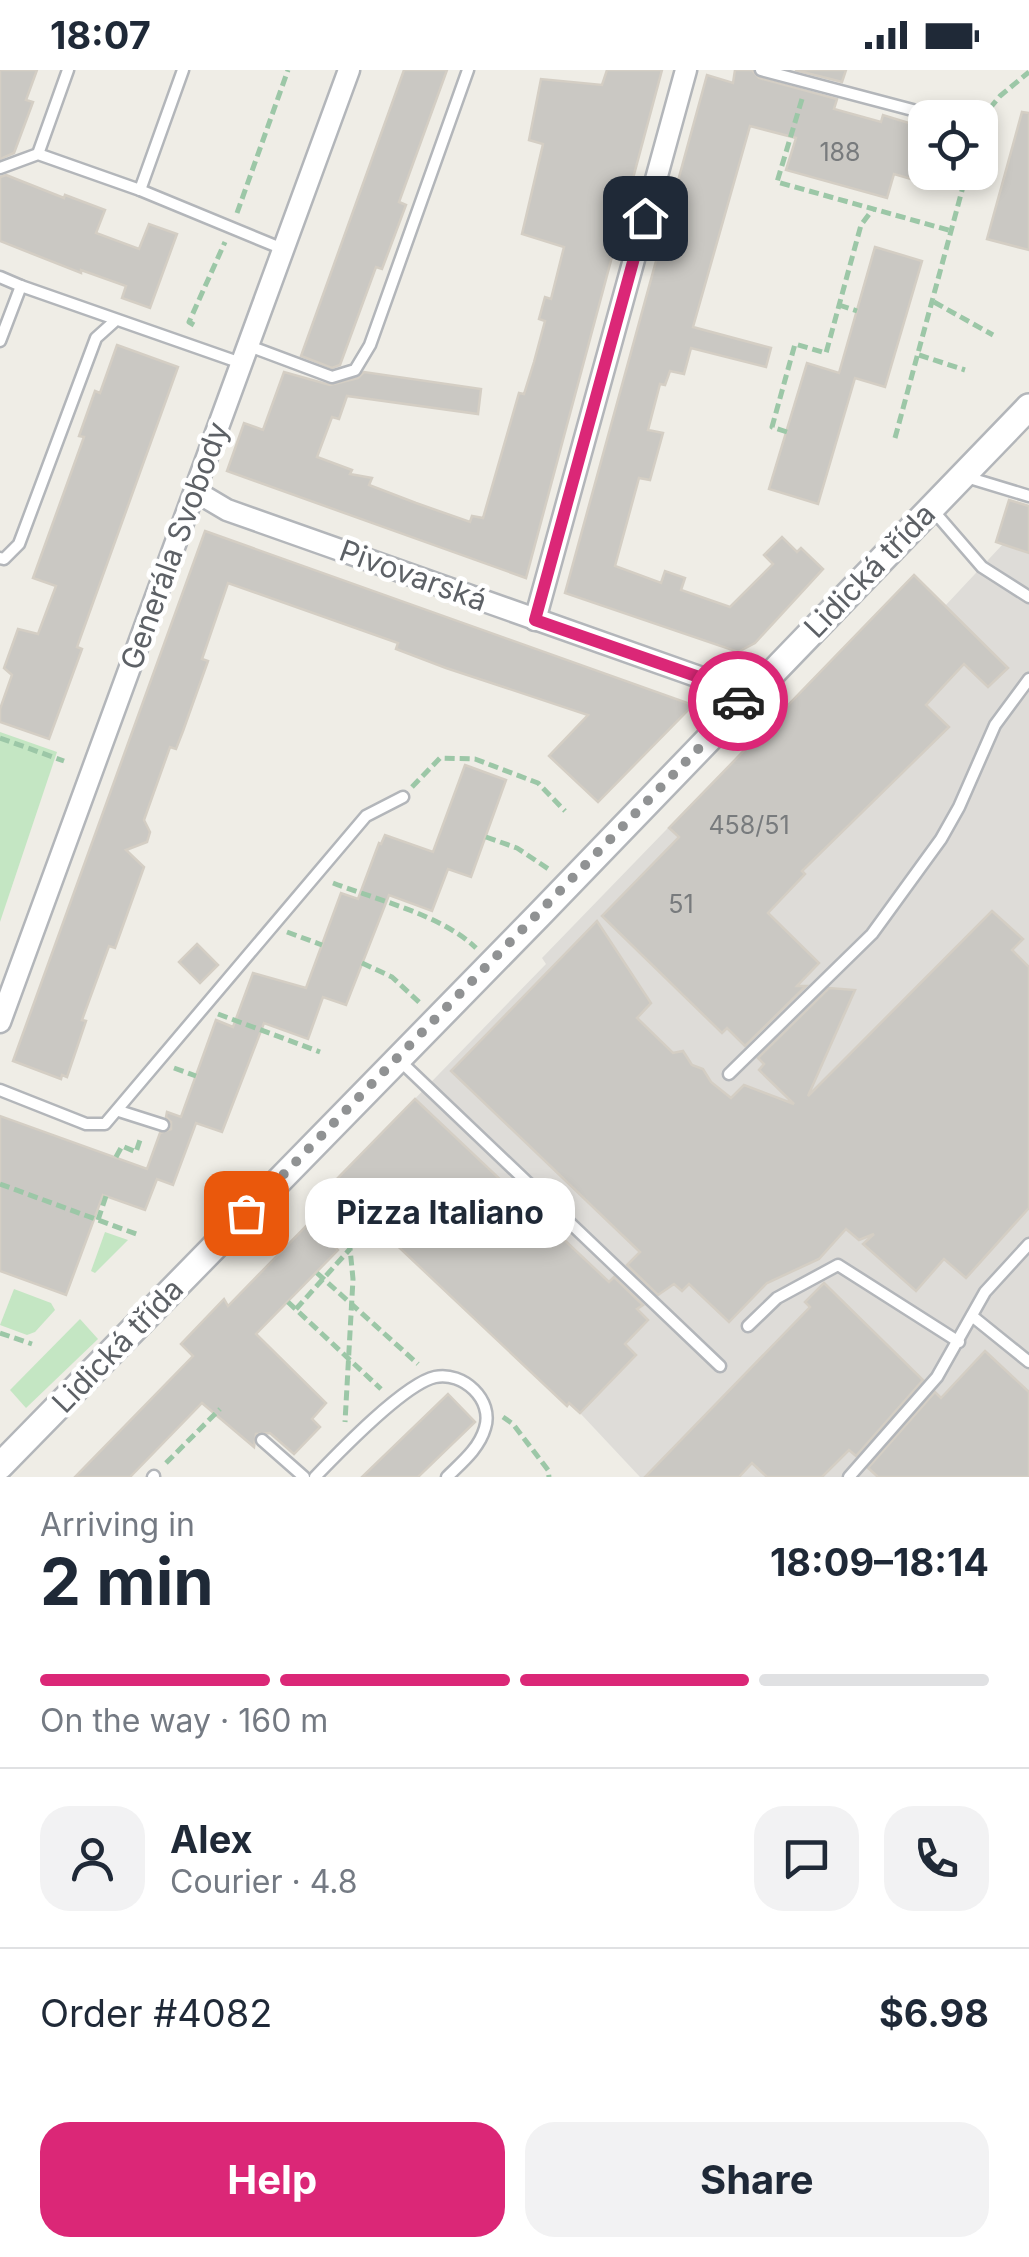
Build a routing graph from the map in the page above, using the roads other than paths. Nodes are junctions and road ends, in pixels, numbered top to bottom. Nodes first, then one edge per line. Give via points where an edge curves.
1 (68, 70) edge
2 (183, 70) edge
3 (348, 70) edge
4 (468, 70) edge
5 (686, 70) edge
6 (761, 70) edge
7 (908, 109) edge
8 (38, 154) junction
9 (0, 168) edge
10 (140, 190) junction
11 (284, 250) junction
12 (0, 278) edge
13 (21, 286) junction
14 (116, 320) junction
15 (0, 341) edge
16 (244, 354) junction
17 (1029, 407) edge
18 (962, 476) junction
19 (196, 491) junction
20 (1029, 496) edge
21 (930, 508) junction
22 (0, 558) edge
23 (1029, 597) edge
24 (535, 620) junction
25 (1029, 679) edge
26 (742, 704) junction
27 (403, 797) road end
28 (9, 966) edge
29 (0, 1022) edge
30 (397, 1059) junction
31 (730, 1074) dead end
32 (0, 1090) edge
33 (119, 1110) junction
34 (162, 1125) dead end
35 (1029, 1244) edge
36 (972, 1316) junction
37 (748, 1326) dead end
38 (958, 1342) junction
39 (1029, 1362) edge
40 (720, 1366) dead end
41 (262, 1440) dead end
42 (0, 1466) edge
43 (304, 1477) edge
44 (316, 1477) edge
45 (446, 1477) edge
46 (849, 1477) edge

1 - 8 lane
2 - 10 lane
3 - 11 street, Generála Svobody
4 - 16 lane via 356,370 332,376
5 - 24 street
6 - 7 lane
8 - 9 lane
8 - 10 lane
10 - 11 lane
11 - 16 street, Generála Svobody
12 - 13 lane
13 - 14 lane
13 - 15 lane
14 - 16 lane
14 - 22 lane via 96,338 19,544
16 - 19 street, Generála Svobody
17 - 18 street, Lidická třída
18 - 20 lane
18 - 21 street, Lidická třída
19 - 24 street, Pivovarská via 228,510
19 - 28 street, Generála Svobody
21 - 23 lane via 982,567
21 - 26 street, Lidická třída
24 - 26 street, Pivovarská via 719,684
25 - 31 lane via 995,725 941,839 872,934
26 - 30 street, Lidická třída
27 - 33 lane via 366,816
28 - 29 street, Generála Svobody
30 - 40 lane
30 - 42 street, Lidická třída
32 - 33 lane via 86,1124 105,1124
33 - 34 lane
35 - 36 lane
36 - 38 lane
36 - 39 lane
37 - 38 lane via 777,1298 838,1264
38 - 46 lane via 937,1378
41 - 43 lane
44 - 45 lane via 395,1402 433,1377 453,1376 474,1388 487,1426

